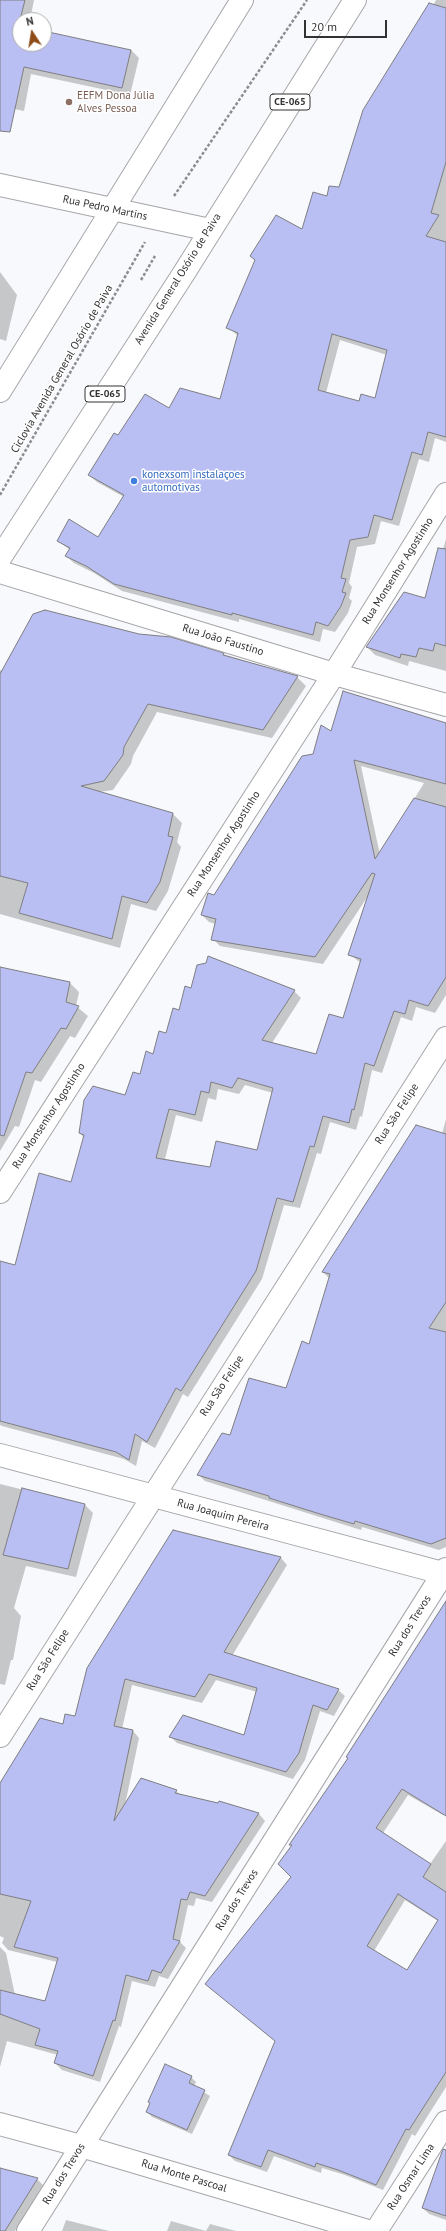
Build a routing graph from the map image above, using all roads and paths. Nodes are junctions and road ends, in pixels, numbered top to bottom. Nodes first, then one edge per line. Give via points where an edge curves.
1 (242, 0) edge
2 (307, 0) edge
3 (355, 0) edge
4 (185, 178) dead end
5 (0, 185) edge
6 (113, 210) junction
7 (210, 230) junction
8 (155, 256) dead end
9 (127, 271) dead end
10 (141, 280) dead end
11 (0, 391) edge
12 (446, 494) edge
13 (0, 495) edge
14 (0, 558) edge
15 (0, 572) edge
16 (334, 674) junction
17 (446, 705) edge
18 (446, 1038) edge
19 (0, 1192) edge
20 (0, 1455) edge
21 (152, 1496) junction
22 (445, 1572) edge
23 (0, 1736) edge
24 (446, 2122) edge
25 (0, 2124) edge
26 (81, 2146) junction
27 (28, 2231) edge
28 (368, 2231) edge
29 (376, 2231) edge

1 - 6 street
2 - 4 path
3 - 7 street, Avenida General Osório de Paiva / CE-065
5 - 6 street, Rua Pedro Martins
6 - 7 street, Rua Pedro Martins
6 - 11 street
7 - 14 street, Avenida General Osório de Paiva / CE-065
8 - 10 path
9 - 13 path, Ciclovia Avenida General Osório de Paiva
12 - 16 street, Rua Monsenhor Agostinho
15 - 16 street, Rua João Faustino
16 - 17 street, Rua João Faustino
16 - 19 street, Rua Monsenhor Agostinho
18 - 21 street, Rua São Felipe
20 - 21 street, Rua Joaquim Pereira
21 - 22 street, Rua Joaquim Pereira
21 - 23 street, Rua São Felipe
22 - 26 street, Rua dos Trevos
24 - 29 street, Rua Osmar Lima
25 - 26 street, Rua Monte Pascoal
26 - 27 street, Rua dos Trevos
26 - 28 street, Rua Monte Pascoal

